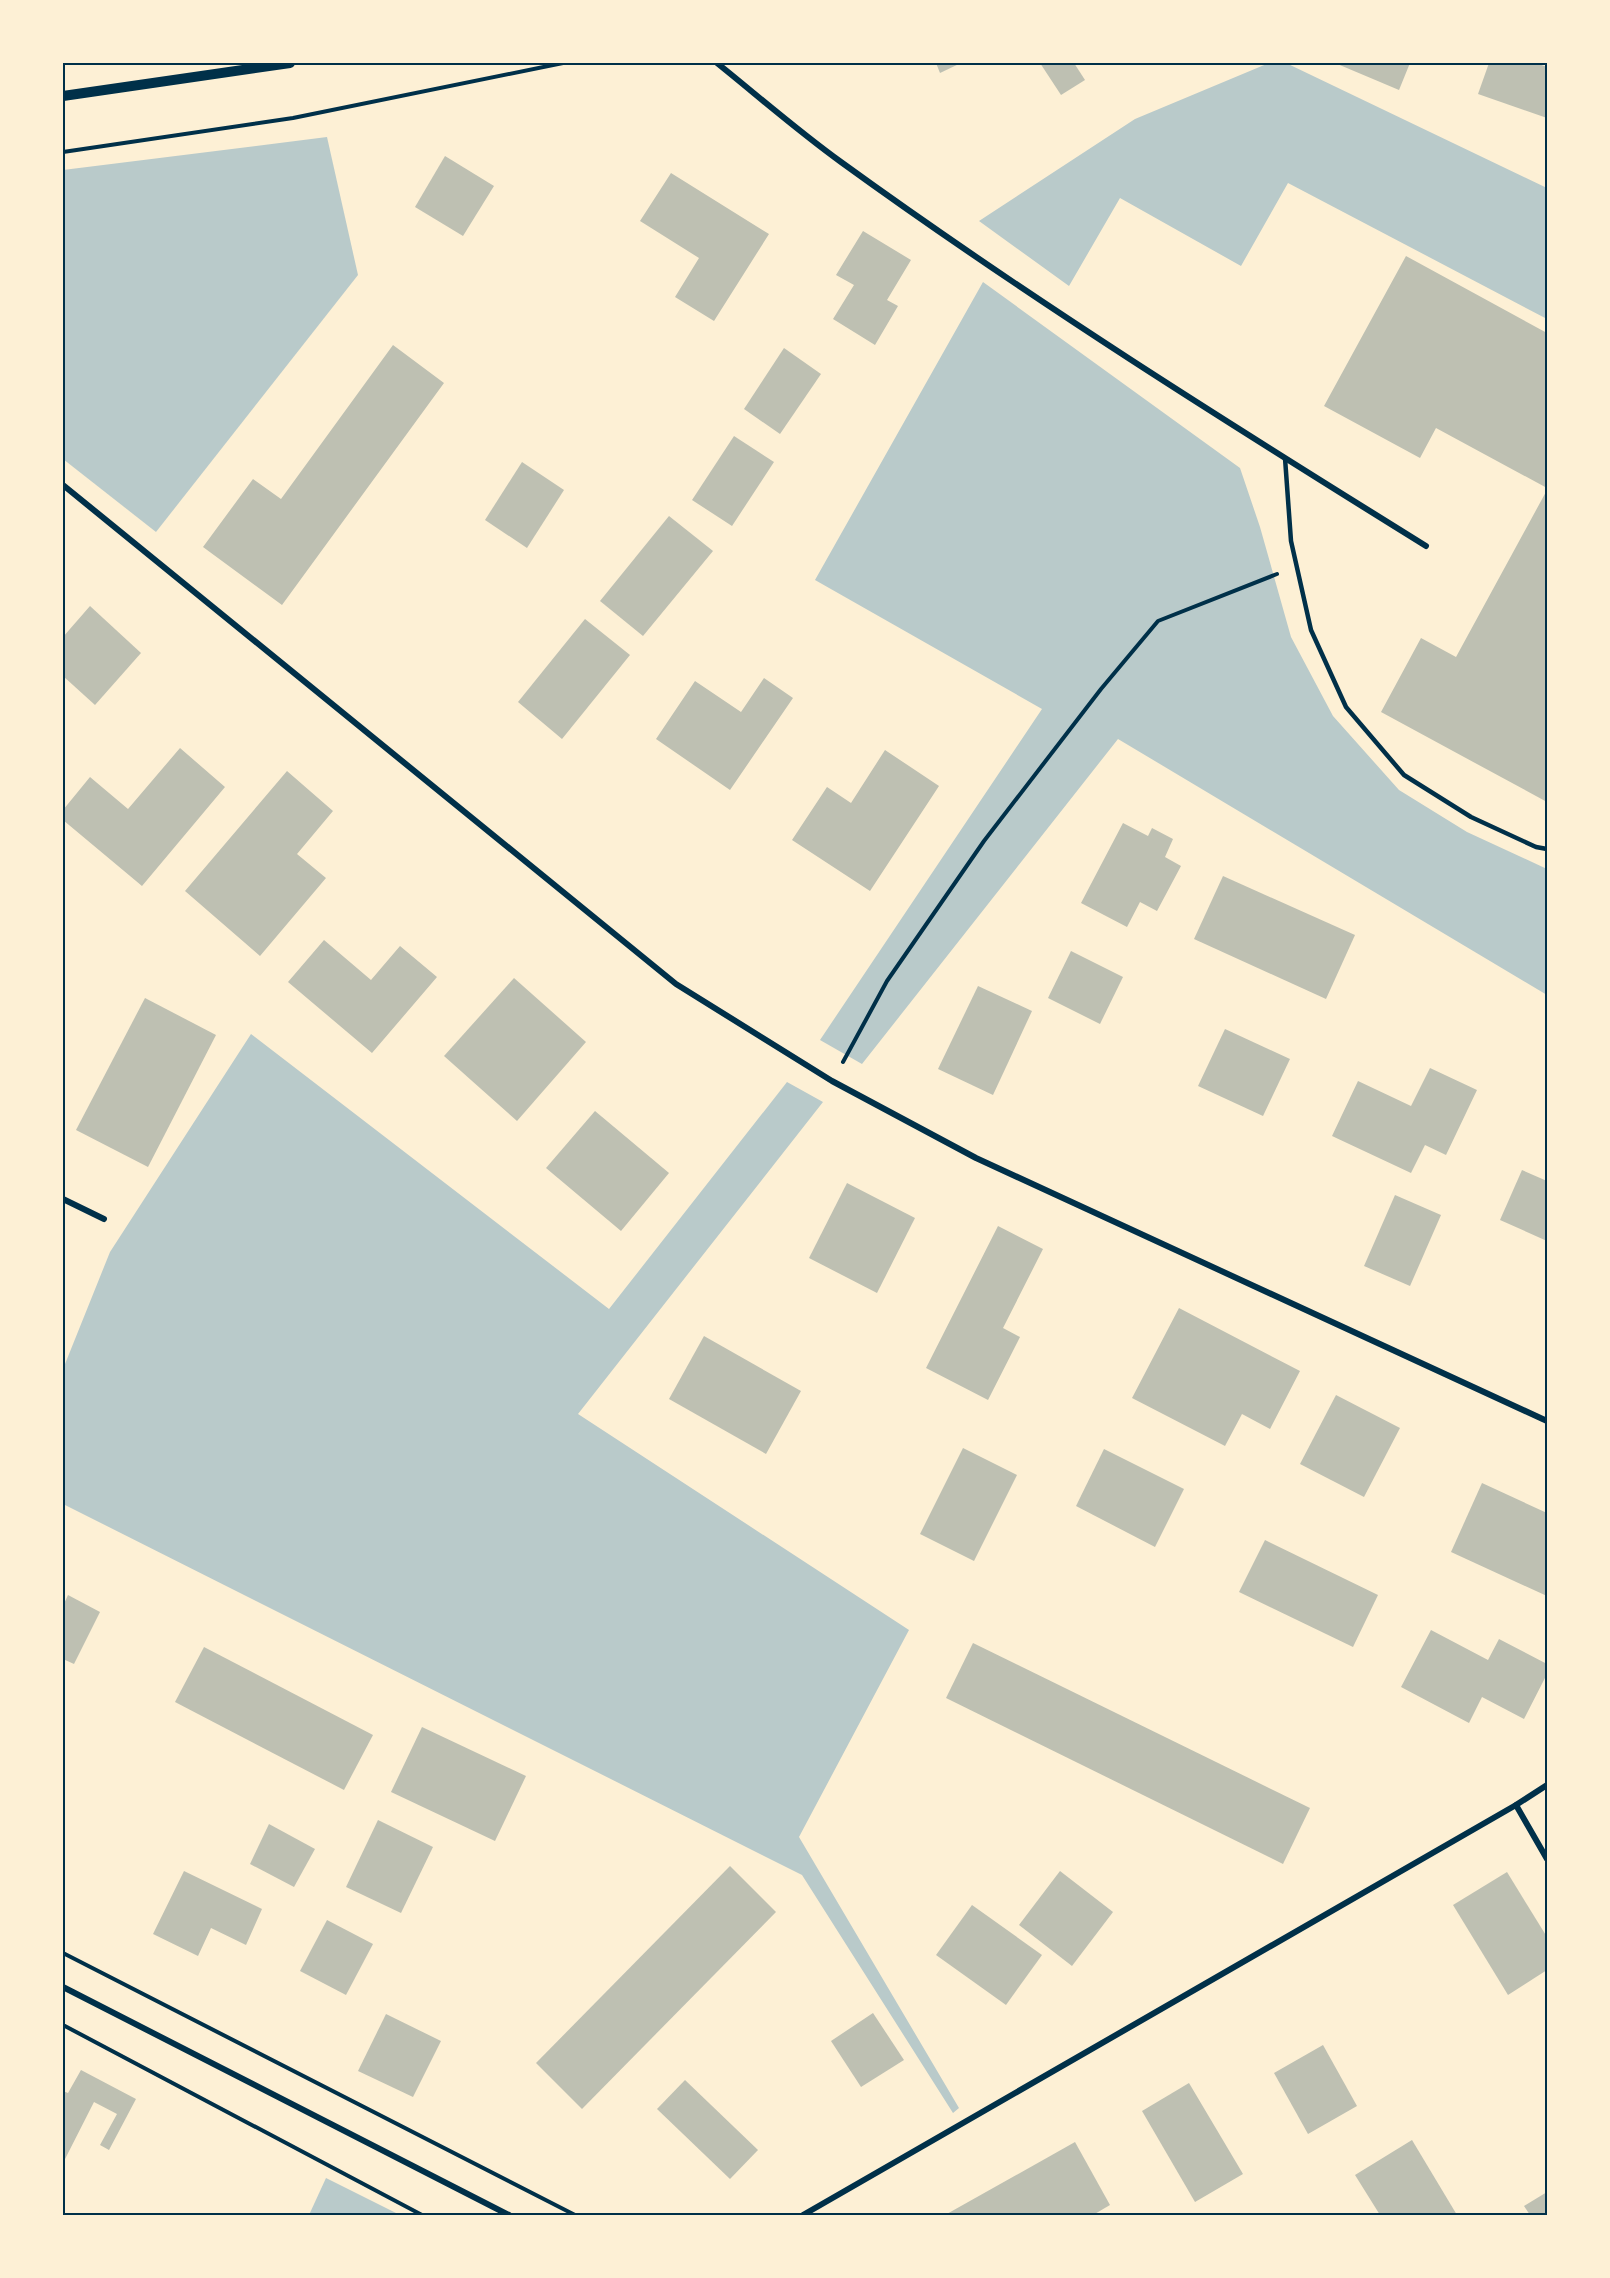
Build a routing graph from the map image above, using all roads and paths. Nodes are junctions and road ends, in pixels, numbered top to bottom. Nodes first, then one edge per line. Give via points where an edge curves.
1 (290, 63) edge
2 (563, 63) edge
3 (717, 63) edge
4 (63, 96) edge
5 (63, 152) edge
6 (1285, 458) junction
7 (63, 485) edge
8 (1426, 546) dead end
9 (1296, 566) junction
10 (1547, 849) edge
11 (832, 1081) junction
12 (63, 1199) edge
13 (104, 1220) dead end
14 (1547, 1421) edge
15 (1547, 1785) edge
16 (1516, 1805) junction
17 (1547, 1859) edge
18 (63, 1953) edge
19 (63, 1987) edge
20 (63, 2025) edge
21 (422, 2215) edge
22 (509, 2215) edge
23 (575, 2215) edge
24 (803, 2215) edge

1 - 4 street
2 - 5 path via 293,118
3 - 6 street via 839,161 1017,286
6 - 8 street
6 - 9 lane
7 - 11 street via 676,984
9 - 10 lane via 1311,630 1346,707 1404,775 1471,817
9 - 11 path via 1158,621 984,841 887,981
11 - 14 street via 976,1158
12 - 13 street
15 - 16 street
16 - 17 street
16 - 24 street
18 - 23 path
19 - 22 street
20 - 21 path

